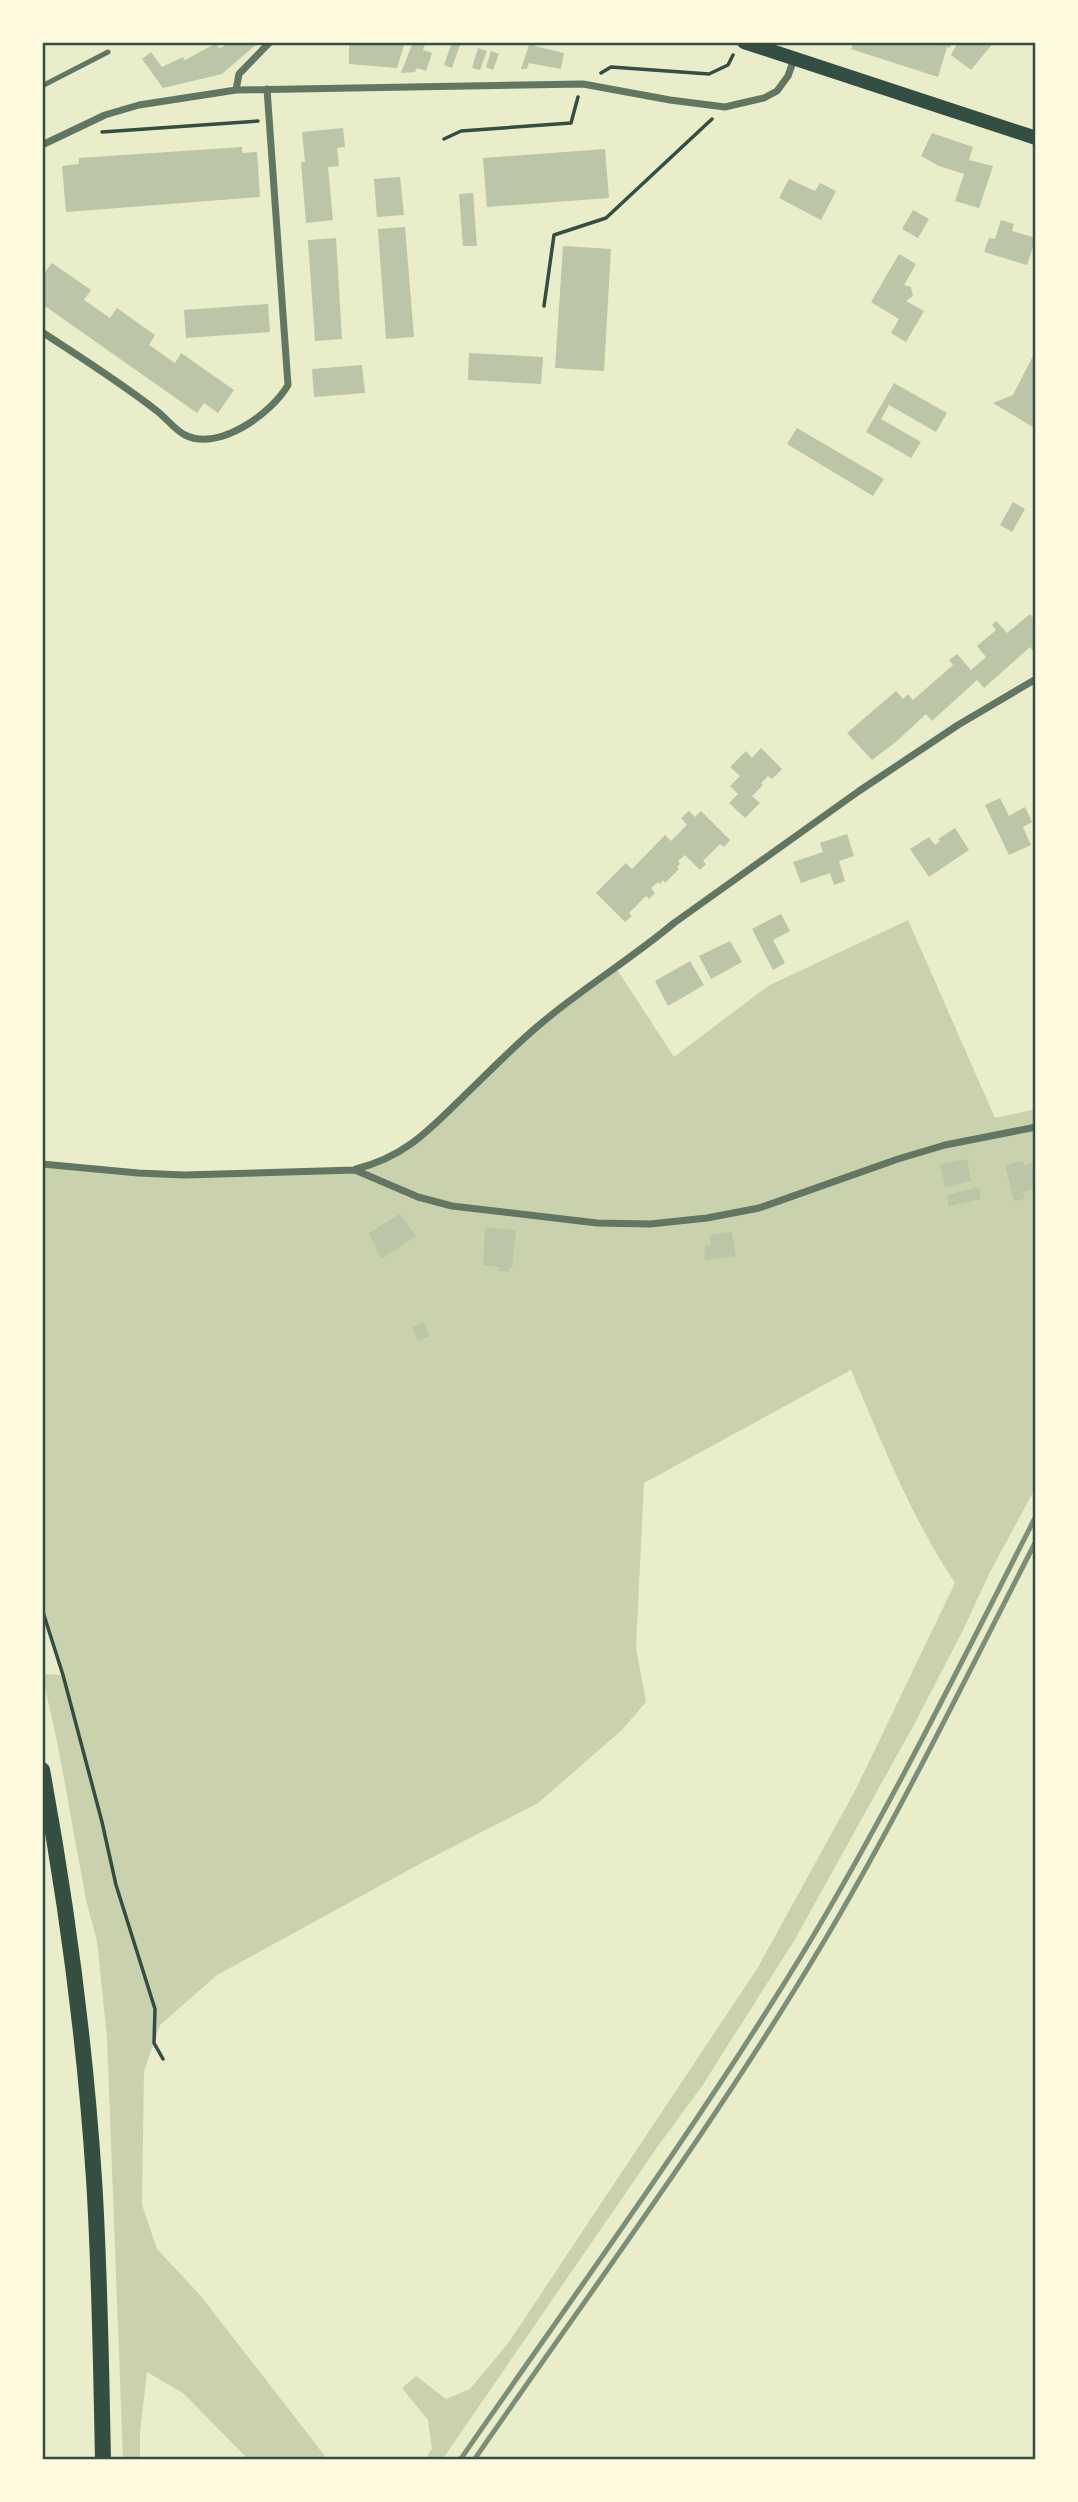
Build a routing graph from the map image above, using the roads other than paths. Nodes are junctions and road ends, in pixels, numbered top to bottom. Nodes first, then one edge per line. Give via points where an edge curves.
1 (270, 42) edge
2 (744, 42) edge
3 (107, 52) dead end
4 (794, 59) junction
5 (42, 86) edge
6 (267, 89) junction
7 (236, 90) junction
8 (1036, 138) edge
9 (42, 145) edge
10 (42, 332) edge
11 (1036, 679) edge
12 (1036, 1127) edge
13 (42, 1164) edge
14 (355, 1170) junction
15 (42, 1770) edge
16 (103, 2460) edge

1 - 7 street via 239,74
2 - 4 main road
3 - 5 lane
4 - 6 street via 777,91 724,107 583,84
4 - 8 main road
6 - 7 street
6 - 10 street via 288,385 282,396 238,430 202,439 186,435
7 - 9 street via 139,105
11 - 14 street via 859,791 694,909 538,1026 429,1132 377,1164
12 - 14 street via 945,1145 759,1208 650,1224 597,1223 452,1206
13 - 14 street via 184,1175
15 - 16 main road via 67,1918 89,2116

